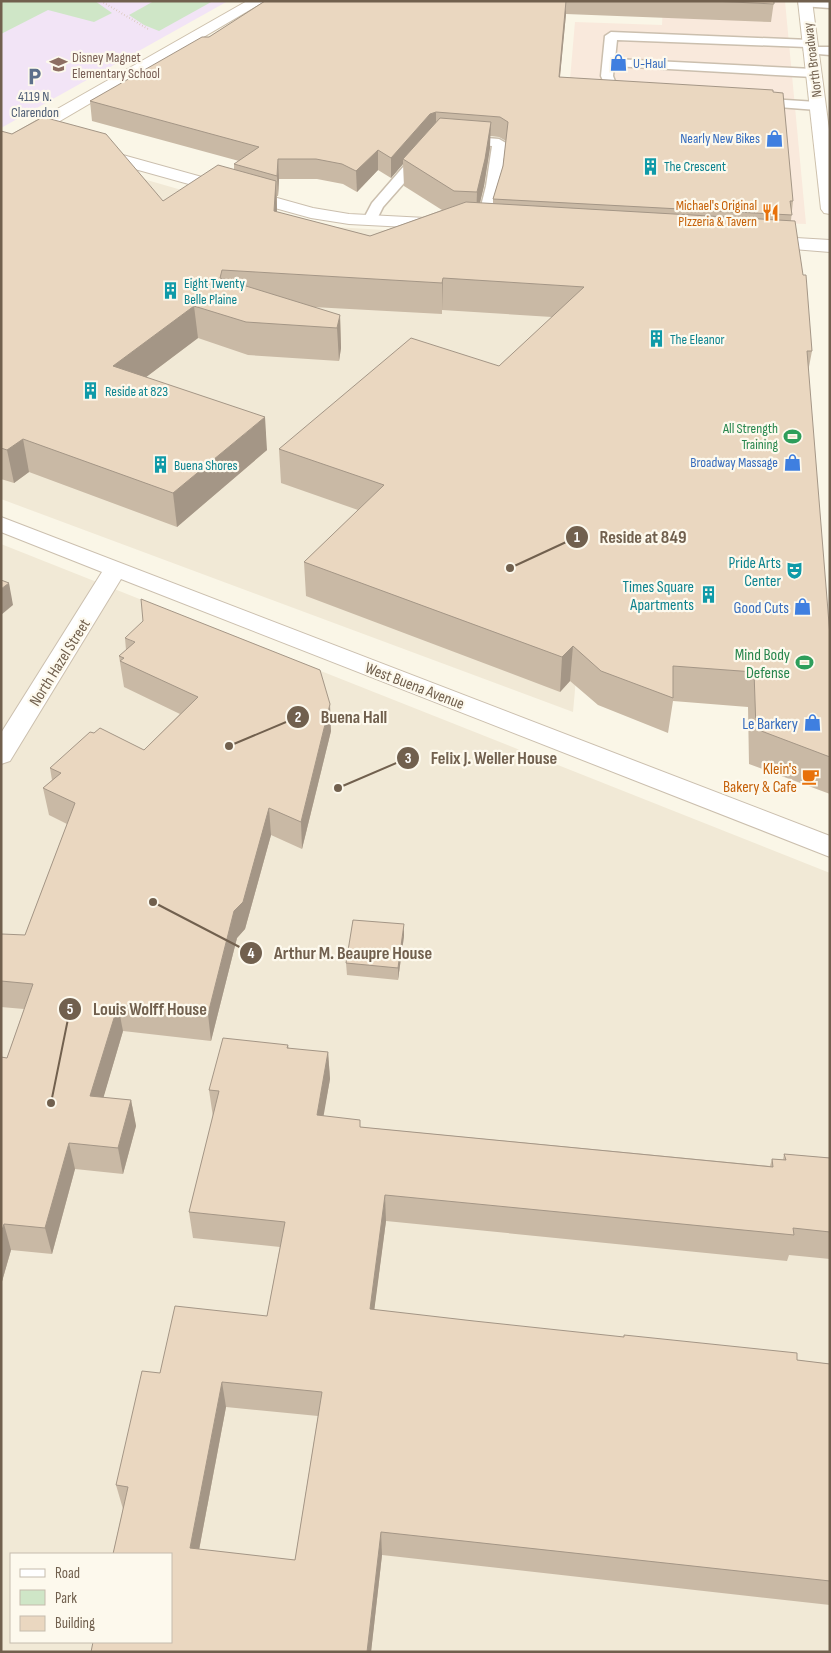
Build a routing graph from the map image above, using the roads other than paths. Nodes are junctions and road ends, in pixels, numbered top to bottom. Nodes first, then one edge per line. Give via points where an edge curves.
1 (258, 1) edge
2 (805, 3) edge
3 (830, 5) edge
4 (810, 47) junction
5 (830, 51) edge
6 (608, 62) junction
7 (813, 73) junction
8 (640, 96) edge
9 (746, 101) edge
10 (817, 106) junction
11 (28, 133) junction
12 (46, 138) edge
13 (445, 138) edge
14 (429, 145) edge
15 (74, 146) edge
16 (2, 147) edge
17 (830, 209) edge
18 (370, 220) junction
19 (472, 226) junction
20 (502, 228) edge
21 (747, 241) edge
22 (830, 246) edge
23 (1, 524) edge
24 (116, 569) junction
25 (1, 755) edge
26 (830, 847) edge

1 - 11 street
2 - 3 lane
2 - 4 street, North Broadway
4 - 5 lane
4 - 6 lane via 611,36
4 - 7 street, North Broadway
6 - 7 lane
6 - 8 lane via 607,76 613,92
7 - 10 street, North Broadway
9 - 10 lane
10 - 17 street, North Broadway
11 - 12 street
11 - 16 street
13 - 19 lane via 499,143 493,186
14 - 18 lane via 377,206
15 - 18 street via 310,213
18 - 19 street
19 - 20 street
21 - 22 street
23 - 24 street, West Buena Avenue
24 - 25 street, North Hazel Street
24 - 26 street, West Buena Avenue

